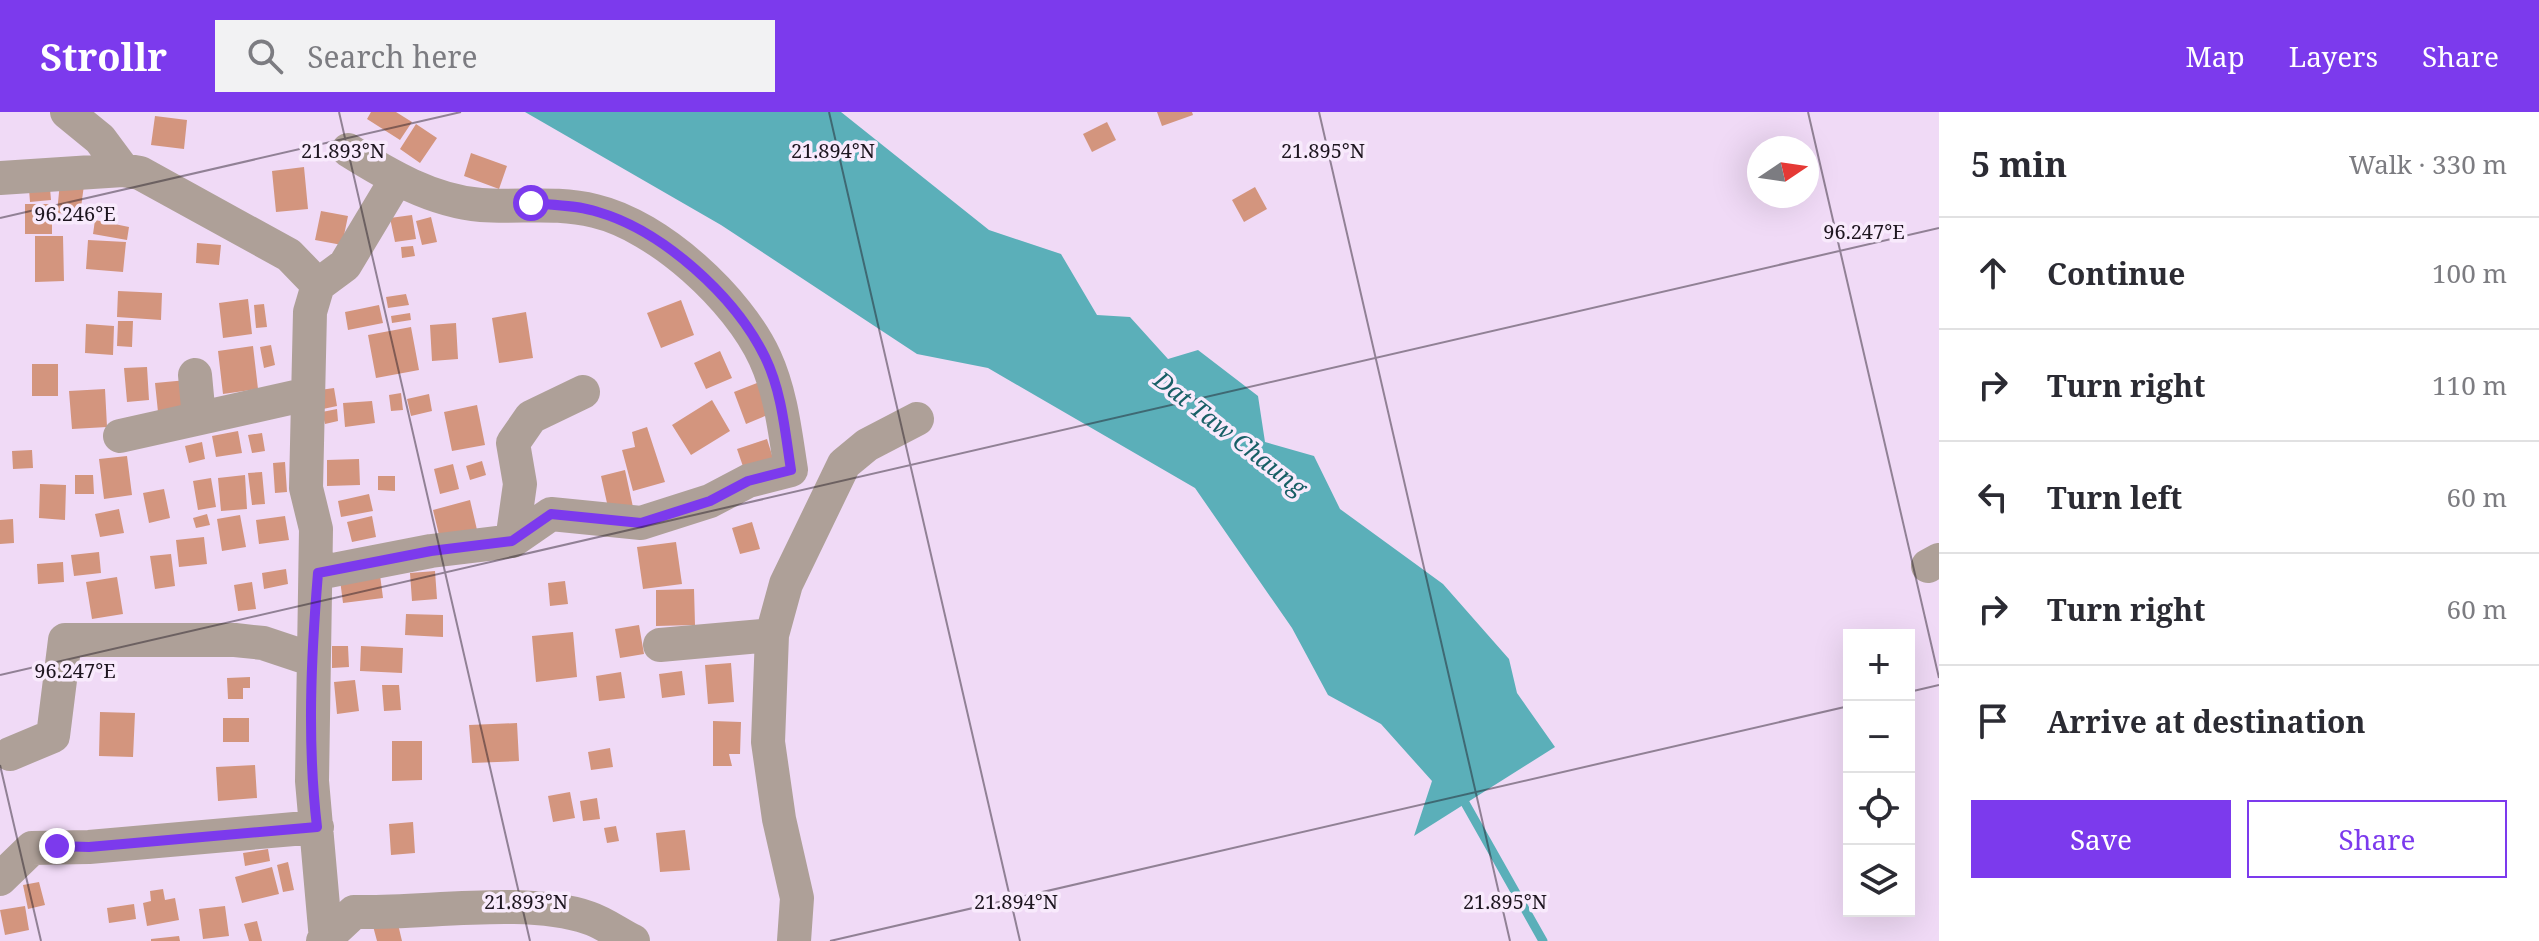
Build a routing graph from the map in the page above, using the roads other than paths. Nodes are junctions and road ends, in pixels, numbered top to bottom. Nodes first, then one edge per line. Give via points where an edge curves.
1 (67, 112) edge
2 (348, 150) dead end
3 (123, 170) junction
4 (0, 178) edge
5 (396, 180) junction
6 (318, 285) junction
7 (195, 375) dead end
8 (583, 392) dead end
9 (308, 394) junction
10 (199, 418) junction
11 (917, 419) dead end
12 (120, 436) dead end
13 (512, 541) junction
14 (318, 573) junction
15 (772, 635) junction
16 (660, 645) dead end
17 (311, 659) junction
18 (10, 754) dead end
19 (317, 827) junction
20 (0, 879) edge
21 (414, 927) edge
22 (324, 940) edge
23 (633, 941) edge
24 (794, 941) edge

1 - 3 street via 100,139
2 - 5 street
3 - 4 street
3 - 6 street via 140,173 289,255
5 - 6 street via 345,265
5 - 13 street via 480,205 542,204 596,211 626,223 693,265 714,289 765,357 780,399 791,470 641,523 551,514
6 - 9 street via 310,312
7 - 10 street
8 - 13 street via 531,417 513,443 520,484
9 - 10 street
9 - 14 street via 306,488 316,529
10 - 12 street
11 - 15 street via 867,445 844,464 786,584
13 - 14 street
14 - 17 street
15 - 16 street
15 - 24 street via 768,742 797,898
17 - 18 street via 235,640 65,640 53,736
17 - 19 street
19 - 20 street via 32,848
19 - 22 street
21 - 22 street via 354,912
21 - 23 street via 529,907 589,918

